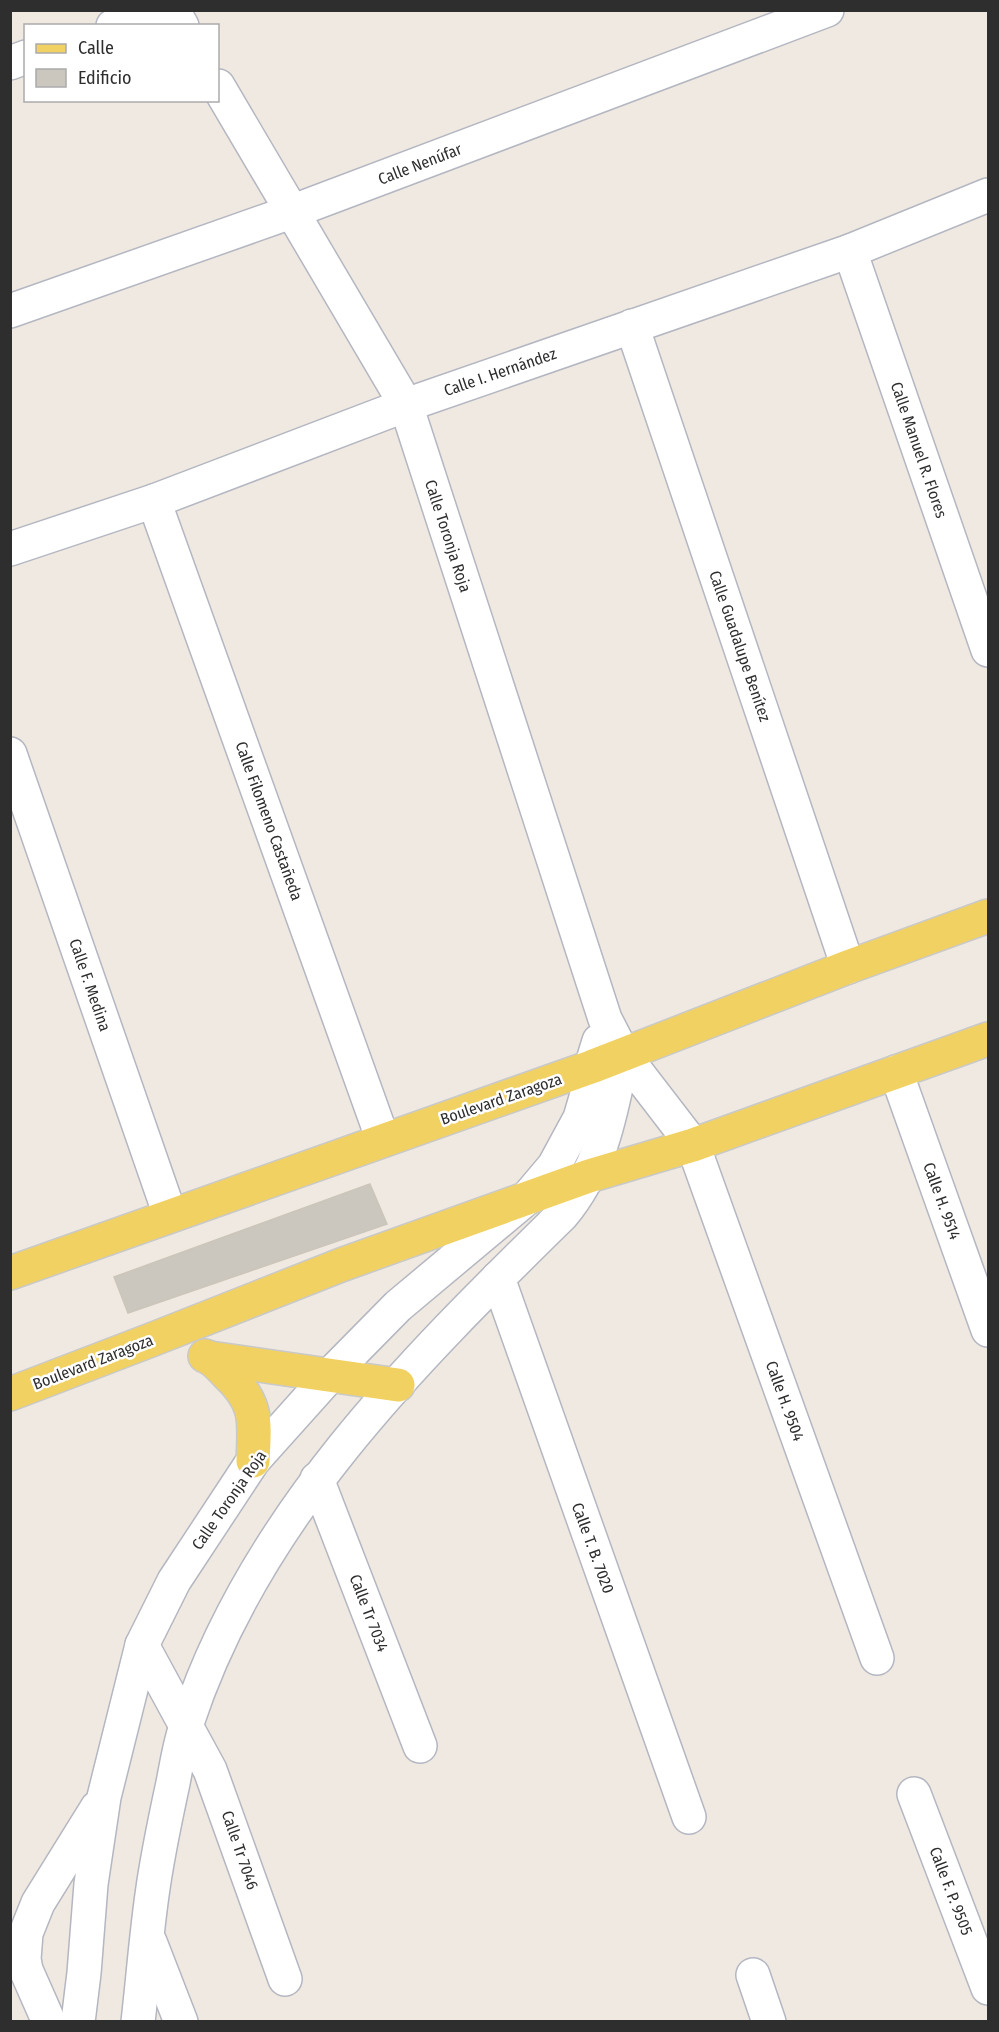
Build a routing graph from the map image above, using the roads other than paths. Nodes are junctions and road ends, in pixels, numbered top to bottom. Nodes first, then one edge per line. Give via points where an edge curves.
1 (154, 10) edge
2 (173, 10) edge
3 (827, 10) edge
4 (118, 24) edge
5 (181, 24) edge
6 (219, 88) edge
7 (988, 195) edge
8 (291, 212) junction
9 (850, 251) junction
10 (10, 311) edge
11 (632, 326) junction
12 (406, 405) junction
13 (154, 501) junction
14 (10, 549) edge
15 (988, 650) edge
16 (10, 754) edge
17 (988, 916) edge
18 (848, 967) junction
19 (605, 1019) junction
20 (988, 1039) edge
21 (623, 1054) junction
22 (591, 1068) junction
23 (896, 1072) junction
24 (383, 1140) junction
25 (693, 1145) junction
26 (589, 1176) junction
27 (527, 1198) junction
28 (170, 1215) junction
29 (10, 1273) edge
30 (498, 1278) junction
31 (988, 1330) edge
32 (151, 1340) junction
33 (210, 1358) junction
34 (331, 1374) junction
35 (398, 1385) junction
36 (10, 1394) edge
37 (253, 1461) junction
38 (317, 1479) junction
39 (142, 1645) junction
40 (877, 1658) dead end
41 (186, 1725) junction
42 (420, 1746) dead end
43 (914, 1794) dead end
44 (104, 1797) junction
45 (689, 1817) dead end
46 (148, 1937) junction
47 (753, 1975) dead end
48 (285, 1979) dead end
49 (988, 1988) edge
50 (49, 2022) edge
51 (78, 2022) edge
52 (138, 2022) edge
53 (182, 2022) edge
54 (769, 2022) edge

1 - 4 street
2 - 5 street
3 - 8 street, Calle Nenúfar
6 - 8 street, Calle Toronja Roja
7 - 9 street, Calle I. Hernández
8 - 10 street, Calle Nenúfar
8 - 12 street, Calle Toronja Roja
9 - 11 street, Calle I. Hernández
9 - 15 street, Calle Manuel R. Flores
11 - 12 street, Calle I. Hernández
11 - 18 street, Calle Guadalupe Benítez
12 - 13 street, Calle I. Hernández
12 - 19 street, Calle Toronja Roja
13 - 14 street, Calle I. Hernández
13 - 24 street, Calle Filomeno Castañeda
16 - 28 street, Calle F. Medina
17 - 18 main road, Boulevard Zaragoza
18 - 21 main road, Boulevard Zaragoza
19 - 21 street, Calle Toronja Roja
19 - 22 street, Calle Toronja Roja
20 - 23 main road, Boulevard Zaragoza
21 - 22 main road, Boulevard Zaragoza
21 - 25 street, Calle H. 9504
21 - 26 street via 604,1141
22 - 24 main road, Boulevard Zaragoza
22 - 27 street, Calle Toronja Roja via 580,1118 568,1143
23 - 25 main road, Boulevard Zaragoza
23 - 31 street, Calle H. 9514
24 - 28 main road, Boulevard Zaragoza
25 - 26 main road, Boulevard Zaragoza
25 - 40 street, Calle H. 9504
26 - 27 main road, Boulevard Zaragoza
26 - 30 street via 562,1215
27 - 32 main road, Boulevard Zaragoza via 341,1265
27 - 34 street, Calle Toronja Roja via 398,1306
28 - 29 main road, Boulevard Zaragoza
30 - 35 street
30 - 45 street, Calle T. B. 7020
32 - 33 main road
32 - 36 main road, Boulevard Zaragoza
33 - 34 main road
33 - 37 main road via 233,1379 252,1407
34 - 35 main road
34 - 37 street, Calle Toronja Roja
35 - 38 street
37 - 39 street, Calle Toronja Roja via 174,1581
38 - 41 street via 232,1612
38 - 42 street, Calle Tr 7034
39 - 41 street, Calle Tr 7046
39 - 44 street, Calle Toronja Roja
41 - 46 street via 159,1852
41 - 48 street, Calle Tr 7046 via 217,1786
43 - 49 street, Calle F. P. 9505
44 - 50 street via 38,1903 26,1933 26,1970
44 - 51 street, Calle Toronja Roja
46 - 52 street
46 - 53 street
47 - 54 street

